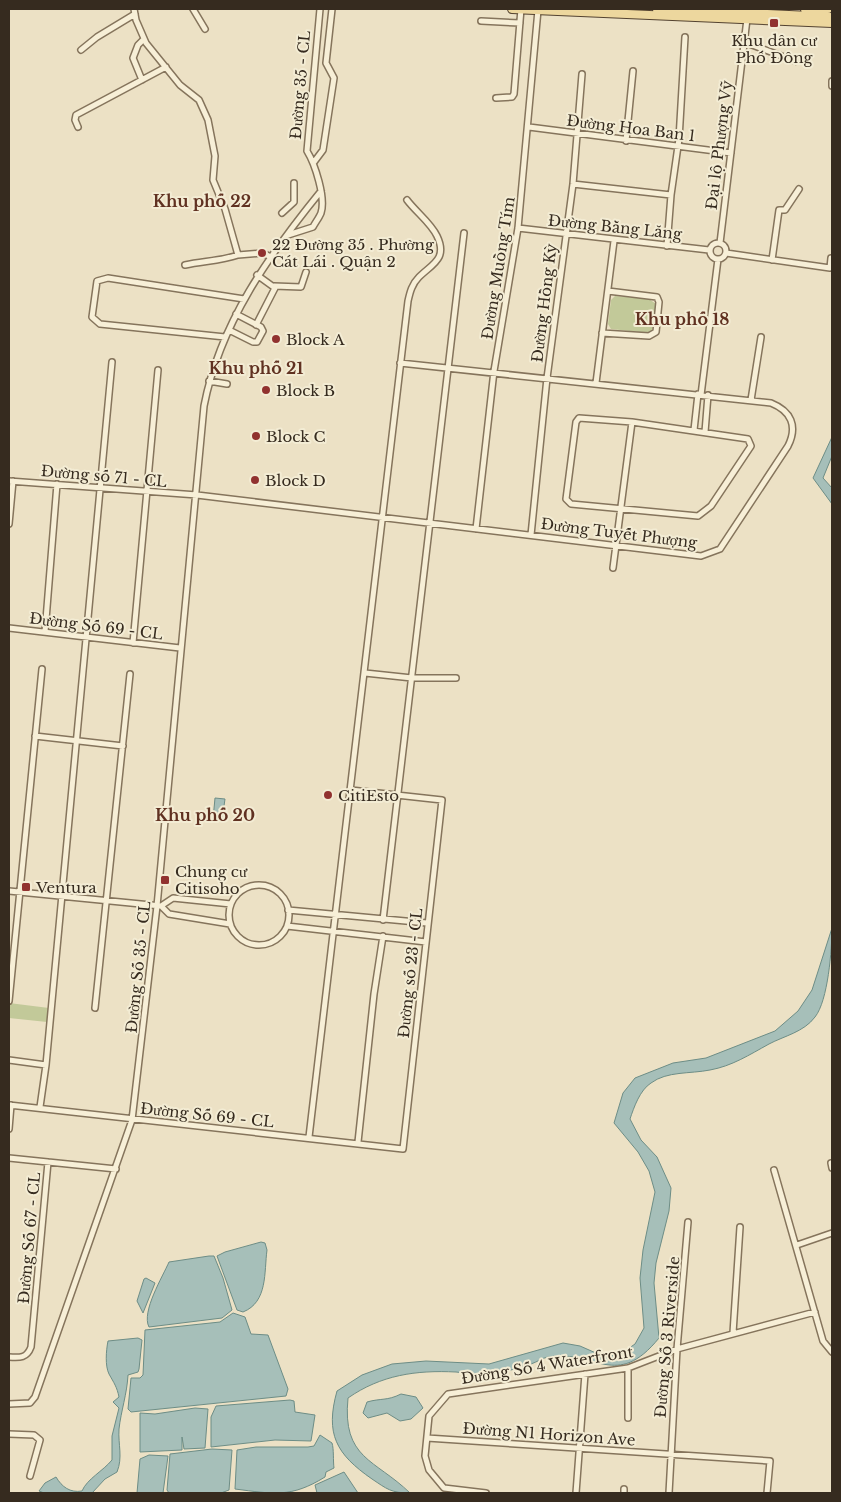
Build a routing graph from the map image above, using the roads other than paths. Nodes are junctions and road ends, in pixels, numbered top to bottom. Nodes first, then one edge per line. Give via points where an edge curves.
1 (194, 9) edge
2 (320, 9) edge
3 (332, 9) edge
4 (512, 9) edge
5 (522, 9) edge
6 (538, 9) edge
7 (657, 9) edge
8 (805, 9) edge
9 (828, 9) edge
10 (135, 12) edge
11 (832, 16) edge
12 (746, 19) junction
13 (481, 21) dead end
14 (520, 23) junction
15 (832, 23) edge
16 (205, 29) dead end
17 (685, 37) dead end
18 (144, 39) junction
19 (744, 42) junction
20 (81, 50) dead end
21 (795, 61) dead end
22 (166, 67) junction
23 (633, 72) dead end
24 (582, 74) dead end
25 (142, 80) junction
26 (832, 81) edge
27 (832, 86) edge
28 (496, 98) dead end
29 (78, 127) dead end
30 (529, 127) junction
31 (578, 134) junction
32 (626, 140) junction
33 (677, 146) junction
34 (730, 153) junction
35 (314, 162) junction
36 (294, 182) dead end
37 (572, 184) junction
38 (798, 189) dead end
39 (321, 191) junction
40 (671, 195) junction
41 (407, 200) dead end
42 (282, 213) dead end
43 (518, 228) junction
44 (464, 233) dead end
45 (566, 234) junction
46 (288, 235) junction
47 (614, 241) junction
48 (720, 243) junction
49 (667, 246) junction
50 (709, 250) junction
51 (726, 253) junction
52 (238, 255) junction
53 (269, 256) junction
54 (831, 258) edge
55 (718, 259) junction
56 (772, 260) junction
57 (185, 264) dead end
58 (306, 272) dead end
59 (258, 275) junction
60 (274, 286) junction
61 (608, 291) junction
62 (244, 299) junction
63 (236, 314) junction
64 (256, 324) junction
65 (229, 330) junction
66 (602, 333) junction
67 (761, 337) dead end
68 (225, 338) junction
69 (112, 362) dead end
70 (400, 362) junction
71 (449, 367) junction
72 (158, 370) dead end
73 (494, 371) junction
74 (548, 378) junction
75 (209, 381) junction
76 (596, 383) junction
77 (227, 384) dead end
78 (700, 394) junction
79 (708, 395) junction
80 (751, 400) junction
81 (632, 422) junction
82 (694, 430) junction
83 (705, 432) junction
84 (11, 481) edge
85 (57, 484) junction
86 (100, 489) junction
87 (148, 492) junction
88 (197, 495) junction
89 (620, 508) junction
90 (382, 518) junction
91 (428, 523) junction
92 (9, 524) edge
93 (476, 529) junction
94 (531, 535) junction
95 (616, 544) junction
96 (613, 568) dead end
97 (9, 628) edge
98 (45, 632) junction
99 (86, 638) junction
100 (133, 643) junction
101 (180, 648) junction
102 (42, 669) dead end
103 (365, 673) junction
104 (130, 674) dead end
105 (412, 678) junction
106 (456, 678) dead end
107 (35, 736) junction
108 (76, 741) junction
109 (123, 746) junction
110 (351, 790) junction
111 (399, 794) junction
112 (9, 891) edge
113 (18, 892) junction
114 (62, 897) junction
115 (106, 900) junction
116 (231, 904) junction
117 (159, 906) junction
118 (288, 910) junction
119 (336, 914) junction
120 (383, 920) junction
121 (230, 924) junction
122 (427, 924) junction
123 (287, 926) junction
124 (335, 930) junction
125 (383, 936) junction
126 (426, 942) junction
127 (9, 1001) edge
128 (95, 1008) dead end
129 (9, 1060) edge
130 (46, 1065) junction
131 (10, 1105) edge
132 (40, 1107) junction
133 (132, 1120) junction
134 (9, 1129) edge
135 (309, 1137) junction
136 (358, 1142) junction
137 (403, 1149) joint
138 (9, 1158) edge
139 (48, 1162) junction
140 (116, 1169) junction
141 (774, 1170) dead end
142 (688, 1222) dead end
143 (740, 1227) dead end
144 (832, 1233) edge
145 (797, 1245) junction
146 (815, 1312) junction
147 (733, 1333) junction
148 (677, 1350) junction
149 (832, 1352) edge
150 (9, 1357) edge
151 (628, 1368) junction
152 (585, 1374) junction
153 (9, 1404) edge
154 (628, 1418) dead end
155 (9, 1434) edge
156 (427, 1438) junction
157 (579, 1448) junction
158 (670, 1454) junction
159 (30, 1476) dead end
160 (486, 1493) edge
161 (576, 1493) edge
162 (668, 1493) edge
163 (767, 1493) edge

1 - 16 street
2 - 35 street, Đường 35 - CL via 307,147
3 - 35 street, Đường 35 - CL via 326,63 334,78 323,150
4 - 5 main road
5 - 6 main road
5 - 14 street
6 - 12 main road
6 - 30 street, Đường Muồng Tím
7 - 11 main road
8 - 9 main road
10 - 18 street
10 - 20 street
12 - 15 main road
12 - 19 street, Đại lộ Phượng Vỹ
13 - 14 street
14 - 28 street via 514,94
17 - 33 street
18 - 22 street
18 - 25 street via 133,58
19 - 21 street
19 - 34 street, Đại lộ Phượng Vỹ
22 - 25 street
22 - 52 street via 180,85 199,100 208,120 215,156 213,180
23 - 32 street
24 - 31 street, Đường Hồng Kỳ
25 - 29 street via 76,115
26 - 27 street
30 - 31 street, Đường Hoa Ban 1
30 - 43 street, Đường Muồng Tím
31 - 32 street, Đường Hoa Ban 1
31 - 37 street, Đường Hồng Kỳ
32 - 33 street, Đường Hoa Ban 1
33 - 34 street, Đường Hoa Ban 1
33 - 40 street
34 - 48 street, Đại lộ Phượng Vỹ
35 - 39 street, Đường 35 - CL
36 - 42 street via 294,202
37 - 40 street
37 - 45 street, Đường Hồng Kỳ
38 - 56 street via 785,210 780,210
39 - 46 street
39 - 46 street, Đường 35 - CL via 321,213 313,227
40 - 49 street
41 - 70 street via 437,235 440,246 439,258 432,269 411,289
43 - 45 street, Đường Bằng Lăng
43 - 73 street, Đường Muồng Tím
44 - 71 street
45 - 47 street, Đường Bằng Lăng
45 - 74 street, Đường Hồng Kỳ
46 - 53 street
47 - 49 street, Đường Bằng Lăng
47 - 61 street
48 - 50 street
48 - 51 street via 725,246
49 - 50 street, Đường Bằng Lăng
50 - 55 street via 712,258
51 - 55 street
51 - 56 street
52 - 53 street via 262,253
52 - 57 street via 221,261
53 - 59 street
54 - 56 street via 830,268
55 - 78 street
58 - 60 street via 301,286
59 - 60 street
59 - 62 street
60 - 64 street
61 - 66 street
61 - 66 street via 657,297 656,332 650,336
62 - 63 street
62 - 68 street via 108,278 97,281 92,317 100,324
63 - 64 street
63 - 65 street
64 - 65 street via 263,331 257,342
65 - 68 street
66 - 76 street
67 - 80 street
68 - 75 street
69 - 86 street
70 - 71 street, Đường Tuyết Phượng
70 - 90 street
71 - 73 street, Đường Tuyết Phượng
71 - 91 street
72 - 87 street
73 - 74 street, Đường Tuyết Phượng
73 - 93 street, Đường Muồng Tím
74 - 76 street, Đường Tuyết Phượng
74 - 94 street, Đường Hồng Kỳ
75 - 77 street
75 - 88 street
76 - 78 street, Đường Tuyết Phượng
78 - 79 street, Đường Tuyết Phượng
78 - 82 street
79 - 80 street, Đường Tuyết Phượng
79 - 83 street
80 - 95 street, Đường Tuyết Phượng via 780,406 791,419 793,433 788,446 720,548 701,556
81 - 82 street
81 - 89 street
81 - 89 street via 579,418 576,422 566,499 568,502
82 - 83 street
83 - 89 street via 748,439 751,446 705,511 698,516
84 - 85 street, Đường số 71 - CL
84 - 92 street
85 - 86 street, Đường số 71 - CL
85 - 98 street
86 - 87 street, Đường số 71 - CL
86 - 99 street
87 - 88 street, Đường số 71 - CL
87 - 100 street
88 - 90 street, Đường số 71 - CL
88 - 101 street, Đường Số 35 - CL
89 - 95 street
90 - 91 street, Đường Tuyết Phượng
90 - 103 street
91 - 93 street, Đường Tuyết Phượng
91 - 105 street
93 - 94 street, Đường Tuyết Phượng
94 - 95 street, Đường Tuyết Phượng
95 - 96 street
97 - 98 street, Đường Số 69 - CL
98 - 99 street, Đường Số 69 - CL
99 - 100 street, Đường Số 69 - CL
99 - 108 street
100 - 101 street, Đường Số 69 - CL
101 - 117 street, Đường Số 35 - CL
102 - 107 street
103 - 105 street
103 - 110 street
104 - 109 street
105 - 106 street
105 - 111 street
107 - 108 street
107 - 113 street
108 - 109 street
108 - 114 street
109 - 115 street
110 - 111 street
110 - 119 street
111 - 120 street
111 - 122 street, Đường số 23 - CL via 442,800
112 - 113 street
113 - 114 street
113 - 127 street
114 - 115 street
114 - 130 street
115 - 117 street
115 - 128 street
116 - 117 street via 173,898
116 - 118 street via 244,890 262,886 279,893
116 - 121 street
117 - 121 street via 168,914
117 - 133 street, Đường Số 35 - CL
118 - 119 street
118 - 123 street
119 - 120 street
119 - 124 street
120 - 122 street
121 - 123 street via 242,940 262,945 280,937
122 - 126 street, Đường số 23 - CL
123 - 124 street
124 - 125 street
124 - 135 street
125 - 126 street
125 - 136 street
126 - 137 street, Đường số 23 - CL
129 - 130 street
130 - 132 street
131 - 132 street, Đường Số 69 - CL
131 - 134 street
132 - 133 street, Đường Số 69 - CL
133 - 135 street, Đường Số 69 - CL
133 - 140 street, Đường Số 35 - CL
135 - 136 street, Đường Số 69 - CL
136 - 137 street, Đường Số 69 - CL
138 - 139 street
139 - 140 street
139 - 150 street, Đường Số 67 - CL via 31,1347 21,1358
140 - 153 street, Đường Số 35 - CL via 35,1397 30,1403
141 - 145 street
142 - 148 street, Đường Số 3 Riverside
143 - 147 street
144 - 145 street
145 - 146 street
146 - 147 street, Đường Số 4 Waterfront
146 - 149 street via 823,1341
147 - 148 street, Đường Số 4 Waterfront
148 - 151 street, Đường Số 4 Waterfront
148 - 158 street, Đường Số 3 Riverside
151 - 152 street, Đường Số 4 Waterfront
151 - 154 street
152 - 156 street, Đường Số 4 Waterfront via 448,1394 429,1416
152 - 157 street
155 - 159 street via 34,1434 40,1440
156 - 157 street, Đường N1 Horizon Ave
156 - 160 street, Đường Số 4 Waterfront via 425,1456 429,1470 444,1488
157 - 158 street, Đường N1 Horizon Ave
157 - 161 street
158 - 162 street, Đường Số 3 Riverside
158 - 163 street, Đường N1 Horizon Ave via 770,1461

